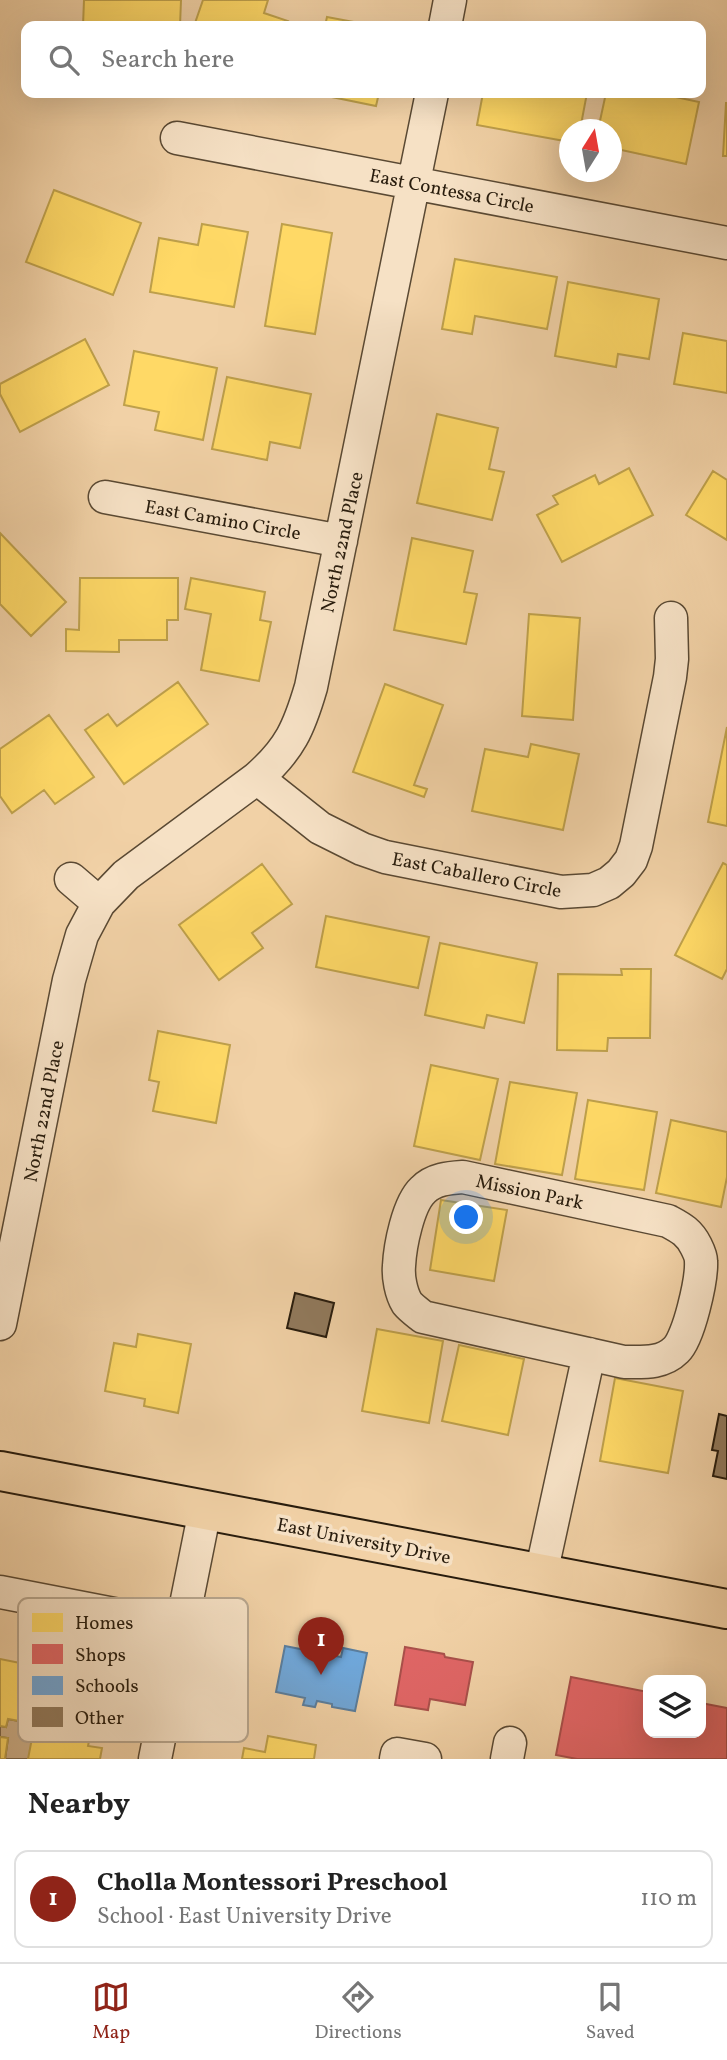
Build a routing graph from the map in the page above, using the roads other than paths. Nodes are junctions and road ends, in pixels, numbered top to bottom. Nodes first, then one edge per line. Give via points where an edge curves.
1 (450, 0) edge
2 (445, 21) edge
3 (431, 98) edge
4 (177, 138) dead end
5 (414, 183) junction
6 (727, 243) edge
7 (105, 497) dead end
8 (341, 541) junction
9 (671, 618) dead end
10 (257, 778) junction
11 (71, 879) dead end
12 (99, 902) junction
13 (0, 1324) edge
14 (589, 1354) junction
15 (0, 1471) edge
16 (205, 1510) junction
17 (541, 1574) junction
18 (0, 1592) edge
19 (31, 1598) edge
20 (187, 1598) edge
21 (727, 1609) edge
22 (397, 1759) edge
23 (425, 1759) edge

1 - 2 street
3 - 5 street, North 22nd Place
4 - 5 street, East Contessa Circle
5 - 6 street, East Contessa Circle
5 - 8 street, North 22nd Place
7 - 8 street, East Camino Circle
8 - 10 street, North 22nd Place via 303,714 291,741
9 - 10 street, East Caballero Circle via 670,677 636,846 621,873 593,890 561,892 385,858 320,828
10 - 12 street, North 22nd Place via 126,875
11 - 12 street
12 - 13 street, North 22nd Place via 82,935 69,980
14 - 14 street, Mission Park via 624,1362 656,1362 677,1350 698,1294 701,1261 687,1231 668,1221 463,1177 442,1179 423,1189 405,1232 398,1268 408,1304 423,1317
14 - 17 street
15 - 16 main road, East University Drive
16 - 17 main road, East University Drive
16 - 20 street
17 - 21 main road, East University Drive
18 - 19 street
22 - 23 street via 397,1754

